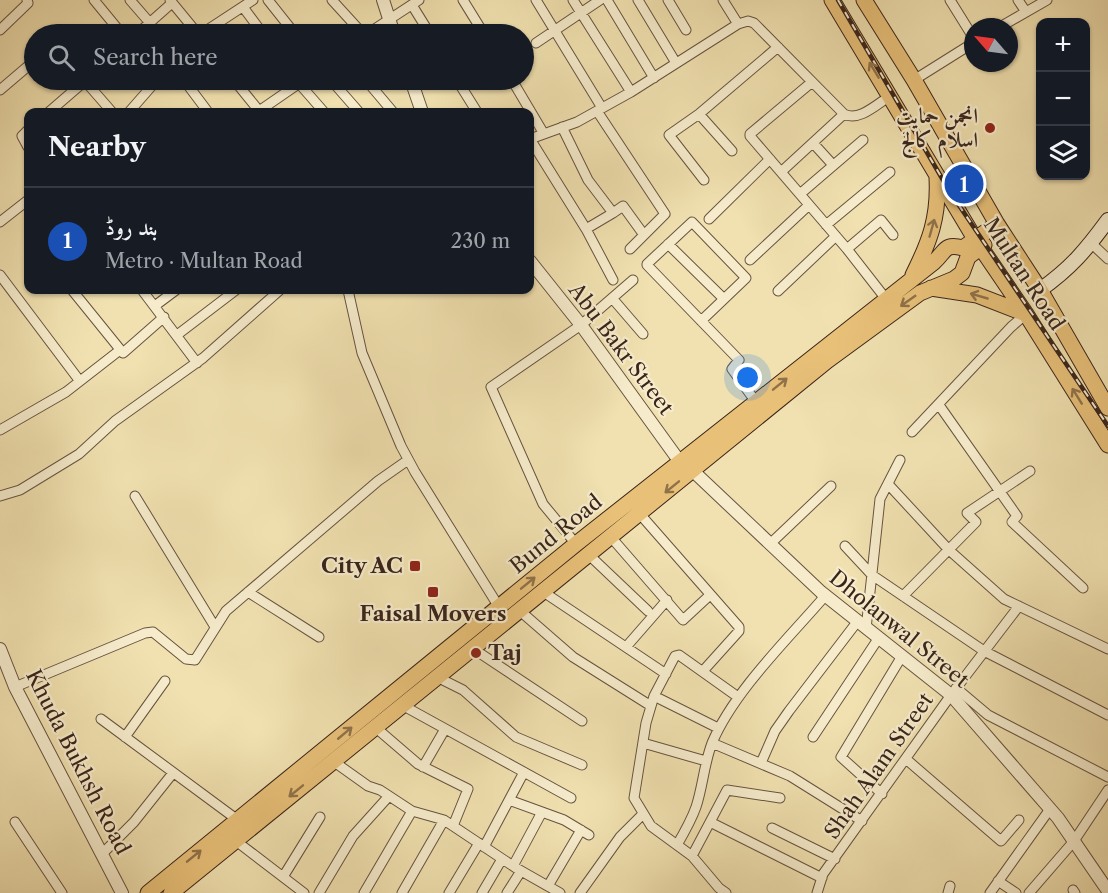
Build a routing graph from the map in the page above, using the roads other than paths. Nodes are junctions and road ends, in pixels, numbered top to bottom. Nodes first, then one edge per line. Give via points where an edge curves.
1 (27, 0) edge
2 (94, 0) edge
3 (130, 0) edge
4 (253, 0) edge
5 (268, 0) edge
6 (332, 0) edge
7 (383, 0) edge
8 (463, 0) edge
9 (536, 0) edge
10 (573, 0) edge
11 (600, 0) edge
12 (607, 0) edge
13 (638, 0) edge
14 (668, 0) edge
15 (723, 0) edge
16 (832, 0) edge
17 (864, 0) edge
18 (950, 0) edge
19 (1018, 0) edge
20 (1047, 0) edge
21 (171, 2) edge
22 (416, 2) edge
23 (243, 7) junction
24 (581, 12) junction
25 (1026, 12) junction
26 (1016, 18) edge
27 (389, 19) junction
28 (150, 23) joint
29 (964, 23) edge
30 (114, 24) edge
31 (191, 24) edge
32 (216, 24) edge
33 (256, 24) edge
34 (288, 24) edge
35 (355, 24) edge
36 (381, 24) edge
37 (391, 24) edge
38 (426, 24) edge
39 (478, 24) edge
40 (738, 24) junction
41 (0, 30) edge
42 (686, 30) dead end
43 (555, 31) junction
44 (536, 44) dead end
45 (778, 48) junction
46 (964, 49) edge
47 (676, 63) junction
48 (24, 69) edge
49 (654, 78) junction
50 (914, 80) junction
51 (812, 81) junction
52 (0, 90) edge
53 (74, 90) edge
54 (94, 90) edge
55 (150, 90) edge
56 (192, 90) edge
57 (242, 90) edge
58 (288, 90) edge
59 (307, 90) edge
60 (339, 90) edge
61 (374, 90) edge
62 (414, 90) edge
63 (463, 90) edge
64 (518, 90) edge
65 (631, 92) junction
66 (890, 96) junction
67 (54, 108) edge
68 (109, 108) edge
69 (136, 108) edge
70 (205, 108) edge
71 (257, 108) edge
72 (265, 108) edge
73 (321, 108) edge
74 (355, 108) edge
75 (390, 108) edge
76 (421, 108) edge
77 (474, 108) edge
78 (529, 108) edge
79 (600, 110) junction
80 (699, 114) junction
81 (844, 114) junction
82 (534, 117) edge
83 (562, 127) junction
84 (544, 134) junction
85 (534, 138) edge
86 (862, 140) dead end
87 (813, 143) junction
88 (534, 145) edge
89 (732, 150) dead end
90 (770, 159) junction
91 (833, 165) junction
92 (781, 172) junction
93 (890, 172) dead end
94 (936, 175) junction
95 (704, 180) dead end
96 (800, 194) junction
97 (24, 203) edge
98 (809, 205) junction
99 (613, 213) junction
100 (709, 219) dead end
101 (1108, 220) edge
102 (0, 222) edge
103 (826, 225) junction
104 (1000, 228) junction
105 (586, 229) junction
106 (644, 235) junction
107 (836, 236) junction
108 (893, 236) dead end
109 (978, 243) junction
110 (1091, 243) junction
111 (668, 244) junction
112 (630, 249) dead end
113 (847, 249) junction
114 (1108, 259) edge
115 (750, 260) dead end
116 (534, 266) edge
117 (0, 276) edge
118 (911, 278) junction
119 (613, 280) dead end
120 (633, 280) dead end
121 (929, 288) junction
122 (1040, 290) junction
123 (778, 291) dead end
124 (75, 294) edge
125 (146, 294) edge
126 (171, 294) edge
127 (231, 294) edge
128 (275, 294) edge
129 (349, 294) edge
130 (612, 298) junction
131 (724, 299) junction
132 (886, 299) junction
133 (156, 305) junction
134 (1026, 314) junction
135 (164, 317) junction
136 (701, 321) junction
137 (580, 325) junction
138 (643, 334) dead end
139 (177, 335) junction
140 (120, 350) junction
141 (197, 363) junction
142 (79, 380) junction
143 (756, 402) junction
144 (939, 405) junction
145 (1108, 408) edge
146 (0, 430) edge
147 (912, 432) dead end
148 (717, 442) junction
149 (1108, 445) edge
150 (408, 460) junction
151 (900, 460) dead end
152 (686, 466) junction
153 (1030, 471) dead end
154 (888, 484) junction
155 (831, 486) dead end
156 (1000, 490) junction
157 (0, 496) edge
158 (135, 496) dead end
159 (639, 513) junction
160 (610, 536) junction
161 (770, 544) junction
162 (845, 546) dead end
163 (582, 549) junction
164 (948, 550) junction
165 (872, 575) junction
166 (1083, 588) dead end
167 (542, 591) junction
168 (248, 592) junction
169 (710, 595) junction
170 (825, 596) junction
171 (903, 596) junction
172 (667, 600) junction
173 (1019, 606) junction
174 (499, 607) junction
175 (519, 610) junction
176 (648, 611) dead end
177 (862, 626) junction
178 (215, 627) junction
179 (319, 637) dead end
180 (878, 639) junction
181 (626, 647) junction
182 (472, 648) junction
183 (0, 649) edge
184 (1108, 649) edge
185 (984, 651) junction
186 (902, 656) junction
187 (4, 671) edge
188 (703, 671) junction
189 (666, 674) junction
190 (437, 677) junction
191 (165, 681) dead end
192 (15, 687) junction
193 (954, 691) junction
194 (654, 696) junction
195 (738, 697) junction
196 (402, 705) junction
197 (651, 706) junction
198 (1108, 715) edge
199 (101, 719) dead end
200 (582, 721) dead end
201 (375, 727) junction
202 (718, 728) junction
203 (445, 729) junction
204 (125, 737) junction
205 (813, 737) dead end
206 (643, 743) junction
207 (712, 743) junction
208 (906, 759) junction
209 (333, 761) junction
210 (705, 761) junction
211 (760, 763) junction
212 (582, 765) dead end
213 (423, 767) junction
214 (524, 772) junction
215 (173, 773) junction
216 (1108, 777) edge
217 (1108, 790) edge
218 (882, 794) junction
219 (388, 796) junction
220 (571, 798) dead end
221 (780, 798) dead end
222 (509, 800) junction
223 (1050, 809) junction
224 (412, 811) junction
225 (542, 812) junction
226 (643, 814) junction
227 (320, 818) dead end
228 (238, 820) junction
229 (444, 820) junction
230 (1019, 820) dead end
231 (862, 821) junction
232 (15, 822) dead end
233 (710, 822) junction
234 (453, 826) junction
235 (772, 828) dead end
236 (236, 841) junction
237 (1074, 841) junction
238 (481, 845) junction
239 (677, 845) junction
240 (103, 853) junction
241 (692, 856) junction
242 (502, 859) junction
243 (835, 859) junction
244 (517, 868) junction
245 (283, 877) junction
246 (822, 878) junction
247 (998, 881) junction
248 (1106, 884) edge
249 (548, 886) junction
250 (62, 893) edge
251 (122, 893) edge
252 (148, 893) edge
253 (171, 893) edge
254 (304, 893) edge
255 (319, 893) edge
256 (364, 893) edge
257 (402, 893) edge
258 (449, 893) edge
259 (482, 893) edge
260 (507, 893) edge
261 (560, 893) edge
262 (580, 893) edge
263 (726, 893) edge
264 (817, 893) edge
265 (990, 893) edge
266 (1016, 893) edge
267 (1029, 893) edge

1 - 41 street
2 - 30 street
3 - 28 street
4 - 23 street
5 - 34 street
6 - 35 street
7 - 27 street
8 - 39 street
9 - 43 street
10 - 24 street
11 - 24 street
12 - 49 street
13 - 47 street
14 - 42 street
15 - 40 street
66 -> 16 main road, Multan Road
17 - 50 main road, Multan Road
18 - 29 street
19 - 25 street
20 - 25 street
21 - 28 street
21 - 31 street
22 - 27 street
22 - 38 street
23 - 32 street
23 - 33 street
24 - 43 street
24 - 65 street
25 - 26 street
27 - 36 street
27 - 37 street
40 - 45 street via 754,23
40 - 47 street
43 - 44 street
43 - 79 street
45 - 51 street
45 - 80 street
46 - 50 street
47 - 49 street
48 - 52 street
49 - 65 street
50 - 104 main road, Multan Road
51 - 81 street
51 - 90 street via 750,134
53 - 67 street
54 - 68 street
55 - 69 street
56 - 70 street
57 - 71 street
58 - 72 street
59 - 73 street
60 - 74 street
61 - 75 street
62 - 76 street
63 - 77 street
64 - 78 street
65 - 79 street
66 - 81 street via 857,116
66 - 94 main road, Multan Road
79 - 83 street
79 - 106 street via 665,214
80 - 89 street
80 - 95 street via 669,135
81 - 87 street
82 - 84 street
83 - 84 street
83 - 99 street via 588,180
84 - 85 street
86 - 91 street
87 - 91 street
87 - 92 street
88 - 105 street
90 - 92 street
90 - 100 street
91 - 96 street
92 - 96 street
93 - 103 street
94 - 109 main road, Multan Road
118 -> 94 main road via 933,228 938,204
96 - 98 street
97 - 102 street
98 - 103 street
98 - 115 street
99 - 105 street
99 - 106 street via 623,206
101 - 110 main road
103 - 107 street
104 - 109 main road, Bund Road
104 - 122 main road, Multan Road
105 - 119 street
106 - 112 street
107 - 113 street
107 - 123 street
108 - 113 street via 880,220
109 - 118 main road, Bund Road via 963,248 952,245
109 - 121 main road, Bund Road via 962,273
109 - 134 main road, Multan Road
110 - 114 street
110 - 122 main road via 1064,273
111 - 131 street
111 - 131 street via 693,222 746,277
111 - 136 street via 647,266
113 - 132 street
116 - 137 street, Abu Bakr Street
117 - 142 street
118 - 132 main road, Bund Road
120 - 130 street
134 -> 121 main road via 977,295
121 -> 148 main road, Bund Road
122 - 145 main road, Multan Road
124 - 140 street
125 - 133 street
126 - 133 street
127 - 139 street
128 - 141 street
129 - 150 street via 362,353
130 - 137 street
130 - 138 street
131 - 136 street
143 -> 132 main road, Bund Road
133 - 135 street
134 - 144 street
149 -> 134 main road, Multan Road
135 - 139 street
135 - 140 street via 123,353
136 - 143 street via 739,360 732,369
137 - 152 street, Abu Bakr Street
137 - 163 street via 491,387 543,504
139 - 141 street
140 - 142 street
141 - 157 street via 115,422 79,454 20,490
142 - 146 street via 66,392
143 - 148 main road, Bund Road
144 - 147 street
144 - 156 street
148 - 152 main road, Bund Road
150 - 168 street
150 - 174 street
151 - 154 street
152 -> 159 main road, Bund Road
152 - 161 street, Dholanwal Street
152 - 163 main road, Bund Road
153 - 156 street
154 - 164 street
154 - 165 street via 880,499
155 - 161 street
156 - 164 street via 967,513 976,522
156 - 166 street via 1017,516 1012,522
158 - 178 street
159 - 160 main road, Bund Road
159 - 169 street
160 - 163 main road, Bund Road
160 - 172 street
161 - 170 street, Dholanwal Street
162 - 165 street
163 - 167 main road, Bund Road
174 -> 163 main road, Bund Road
163 - 176 street
164 - 171 street
164 - 173 street via 1004,599
165 - 171 street
165 - 177 street
167 - 175 main road, Bund Road
167 - 181 street
168 - 178 street
168 - 179 street
169 - 172 street via 685,620
169 - 188 street via 740,629
170 - 177 street, Dholanwal Street
170 - 195 street
171 - 185 street
172 - 181 street
173 - 184 street
173 - 185 street, Shah Alam Street
228 -> 174 main road, Bund Road
175 - 182 main road, Bund Road
175 - 197 street via 573,657
177 - 180 street, Dholanwal Street
177 - 211 street via 784,718
178 - 192 street via 195,660 186,659 153,632 145,633
180 - 186 street, Dholanwal Street
180 - 205 street
181 - 189 street
182 - 190 main road, Bund Road
182 - 200 street
183 - 187 street, Khuda Bukhsh Road
185 - 193 street, Shah Alam Street
185 - 198 street
186 - 193 street, Dholanwal Street
186 - 218 street via 841,757
187 - 192 street, Khuda Bukhsh Road
188 - 189 street via 677,655
188 - 195 street
189 - 194 street
190 - 196 main road, Bund Road
190 - 212 street via 463,690 516,737
191 - 204 street
192 - 240 street, Khuda Bukhsh Road
193 - 208 street, Shah Alam Street
193 - 216 street via 988,715
193 - 223 street, Dholanwal Street
194 - 197 street
194 - 202 street
195 - 202 street
196 - 201 main road, Bund Road
196 - 203 street
197 - 206 street
199 - 204 street
201 - 209 main road, Bund Road
201 - 213 street
202 - 207 street
203 - 213 street
203 - 214 street
204 - 215 street
206 - 210 street
206 - 226 street via 634,798
207 - 210 street
207 - 211 street
208 - 218 street, Shah Alam Street
208 - 230 street via 1001,841
209 - 219 street
209 -> 236 main road, Bund Road
210 - 239 street via 696,805
211 - 231 street via 790,776
213 - 234 street via 468,789
214 - 220 street
214 - 222 street
215 - 228 street
215 - 240 street
217 - 237 street
218 - 231 street, Shah Alam Street
219 - 224 street
219 - 255 street via 353,836
221 - 233 street via 727,790
222 - 225 street
222 - 238 street
223 - 237 street, Dholanwal Street
223 - 247 street
224 - 229 street
224 - 256 street
225 - 244 street
225 - 249 street via 585,832
226 - 239 street via 651,826
226 - 262 street via 620,837
227 - 245 street
252 -> 228 main road, Bund Road
229 - 234 street
229 - 257 street
231 - 243 street, Shah Alam Street
232 - 250 street
233 - 241 street
233 - 246 street
234 - 238 street
235 - 243 street
236 - 245 street
236 - 253 main road, Bund Road
237 - 248 street, Dholanwal Street
237 - 267 street
238 - 242 street
238 - 258 street
239 - 241 street
240 - 251 street, Khuda Bukhsh Road
241 - 263 street
242 - 244 street
242 - 259 street
243 - 246 street, Shah Alam Street
244 - 249 street
244 - 260 street
245 - 254 street
246 - 264 street, Shah Alam Street
247 - 265 street
247 - 266 street
249 - 261 street

